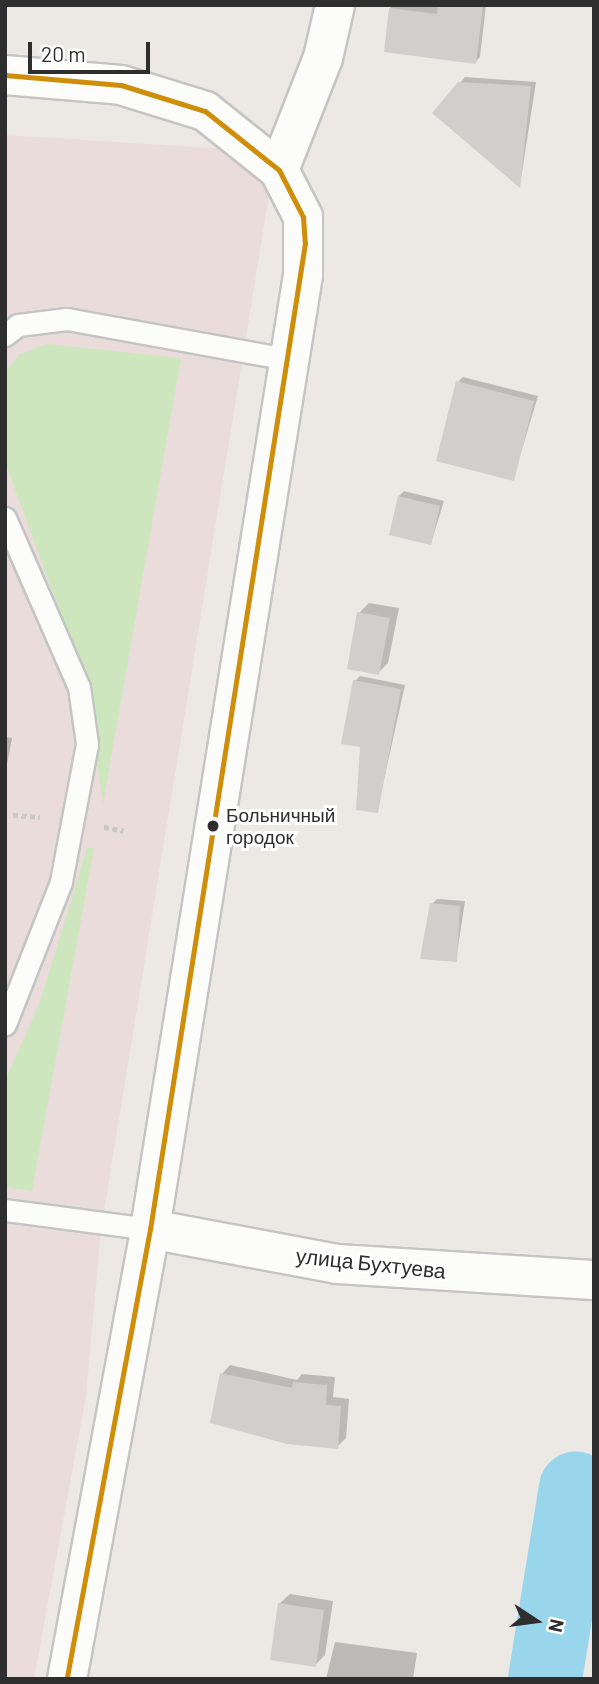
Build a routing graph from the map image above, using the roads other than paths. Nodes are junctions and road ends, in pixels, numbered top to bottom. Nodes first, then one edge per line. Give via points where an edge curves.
1 (335, 5) edge
2 (5, 75) edge
3 (279, 170) junction
4 (5, 335) edge
5 (288, 359) junction
6 (5, 518) edge
7 (5, 1024) edge
8 (5, 1210) edge
9 (150, 1229) junction
10 (594, 1280) edge
11 (67, 1679) edge

1 - 3 street via 323,58
2 - 3 street via 111,84 178,100 230,127
3 - 5 street via 303,217 305,243
4 - 5 lane via 18,325 67,319
5 - 9 street
6 - 7 lane via 79,687 87,744 61,882
8 - 9 lane
9 - 10 street, улица Бухтуева via 337,1264
9 - 11 street

